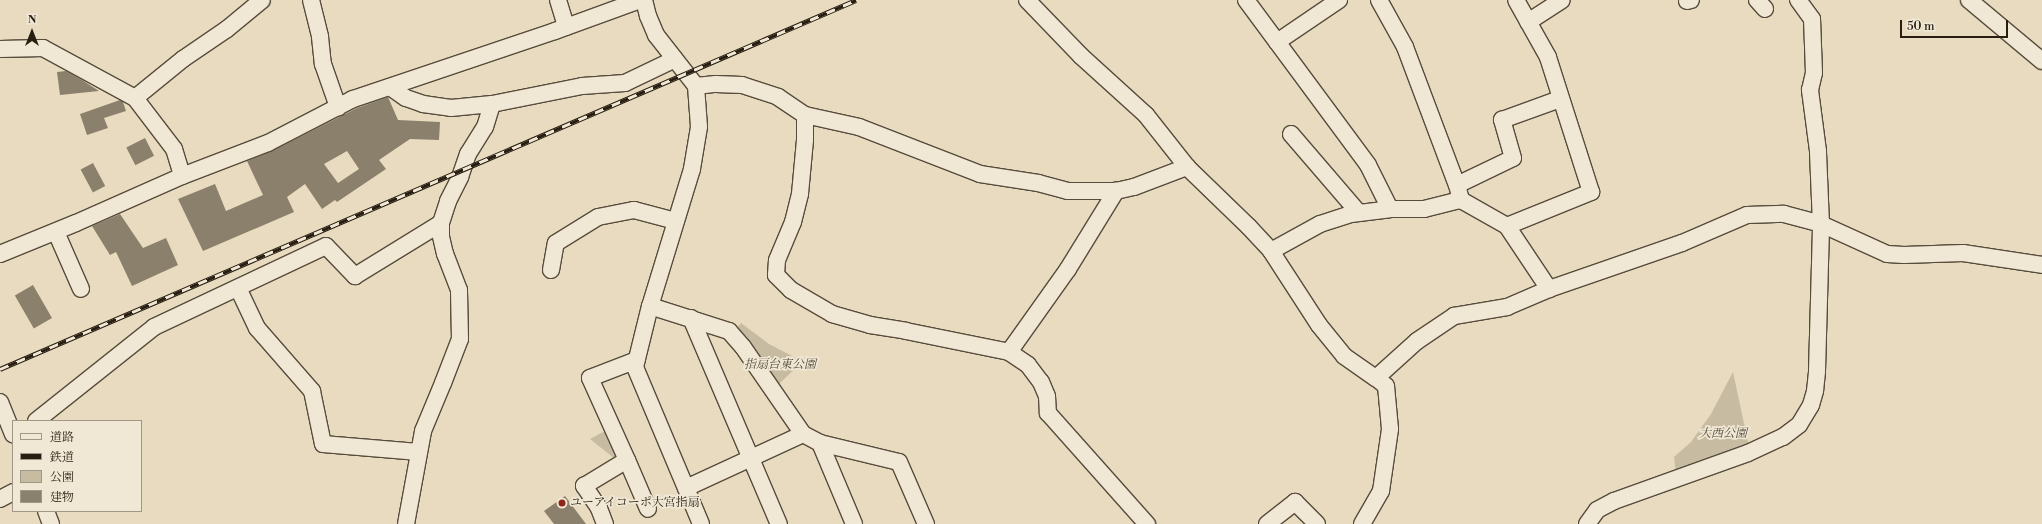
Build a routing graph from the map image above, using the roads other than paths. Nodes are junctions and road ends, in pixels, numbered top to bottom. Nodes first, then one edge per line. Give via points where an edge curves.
1 (262, 0) edge
2 (311, 0) edge
3 (558, 0) edge
4 (640, 0) edge
5 (644, 0) edge
6 (1027, 0) edge
7 (1246, 0) edge
8 (1339, 0) edge
9 (1379, 0) edge
10 (1516, 0) edge
11 (1562, 0) edge
12 (1798, 0) edge
13 (1969, 0) edge
14 (1528, 22) junction
15 (566, 28) junction
16 (1277, 42) junction
17 (0, 49) edge
18 (676, 59) junction
19 (2042, 61) edge
20 (696, 86) junction
21 (390, 87) junction
22 (135, 98) junction
23 (1560, 99) junction
24 (492, 104) junction
25 (338, 107) junction
26 (805, 115) junction
27 (1291, 134) dead end
28 (1187, 167) junction
29 (182, 176) junction
30 (1116, 191) junction
31 (1459, 193) junction
32 (1390, 209) junction
33 (1359, 213) junction
34 (676, 221) junction
35 (441, 224) junction
36 (1821, 224) junction
37 (1506, 226) junction
38 (56, 232) junction
39 (1271, 251) junction
40 (0, 254) edge
41 (2042, 265) edge
42 (551, 270) dead end
43 (238, 288) junction
44 (81, 289) dead end
45 (1549, 289) junction
46 (650, 306) junction
47 (691, 318) junction
48 (1009, 352) junction
49 (637, 360) junction
50 (1376, 378) junction
51 (0, 402) edge
52 (37, 420) edge
53 (12, 432) edge
54 (803, 434) junction
55 (820, 443) junction
56 (419, 452) junction
57 (751, 459) junction
58 (627, 460) junction
59 (686, 488) junction
60 (12, 493) edge
61 (0, 499) edge
62 (648, 509) dead end
63 (46, 512) edge
64 (51, 524) edge
65 (406, 524) edge
66 (605, 524) edge
67 (701, 524) edge
68 (779, 524) edge
69 (854, 524) edge
70 (926, 524) edge
71 (1147, 524) edge
72 (1267, 524) edge
73 (1317, 524) edge
74 (1362, 524) edge
75 (1587, 524) edge

1 - 22 street
2 - 25 street via 320,37 323,64
3 - 15 street
4 - 15 street
5 - 18 street via 656,35
6 - 28 street via 1081,56 1146,115
7 - 16 street
8 - 16 street
9 - 31 street via 1405,47
10 - 14 street
11 - 14 street
12 - 36 street via 1812,19 1814,73 1810,90 1818,151
13 - 19 street
14 - 23 street via 1548,57
15 - 21 street
16 - 32 street via 1368,165
17 - 22 street via 43,48
18 - 20 street
18 - 24 street via 625,83 582,86
20 - 26 street via 742,85 778,97
20 - 34 street via 699,127 696,150
21 - 24 street via 406,98 424,104 451,108
21 - 25 street
22 - 29 street via 174,149
23 - 31 street via 1502,120 1513,158
23 - 37 street via 1591,192
24 - 35 street via 485,126 468,154 448,201
25 - 29 street via 268,143
26 - 30 street via 859,126 980,174 1038,183 1068,192
26 - 48 street via 800,194 793,222 777,260 776,275 791,290 832,314 870,325
27 - 33 street
28 - 30 street
28 - 39 street
29 - 38 street
30 - 48 street via 1068,269
31 - 32 street via 1424,209
31 - 37 street
32 - 33 street
33 - 39 street via 1320,224
34 - 42 street via 634,210 598,217 556,243
34 - 46 street
35 - 43 street via 355,276 326,246
35 - 56 street via 440,236 458,290 460,339 423,431
36 - 41 street via 1887,254 1963,253
36 - 45 street via 1784,214 1746,215 1682,243
36 - 75 street via 1815,391 1811,405 1799,424 1783,437 1748,453 1614,500 1597,510
37 - 45 street
38 - 40 street
38 - 44 street
39 - 50 street via 1344,356
43 - 52 street via 154,327
43 - 56 street via 257,328 312,391 322,444
45 - 50 street via 1507,307 1454,316 1418,341
46 - 47 street
46 - 49 street
47 - 54 street via 729,331 743,347
47 - 57 street
48 - 71 street via 1028,365 1041,382 1047,396 1048,413
49 - 58 street via 590,378
49 - 59 street via 635,367
50 - 74 street via 1386,386 1390,429 1381,491
51 - 53 street
54 - 55 street
54 - 57 street
55 - 69 street
55 - 70 street via 899,462
56 - 65 street
57 - 59 street
57 - 68 street
58 - 62 street
58 - 66 street via 584,486 599,508
59 - 67 street
60 - 61 street
63 - 64 street
72 - 73 street via 1295,502

